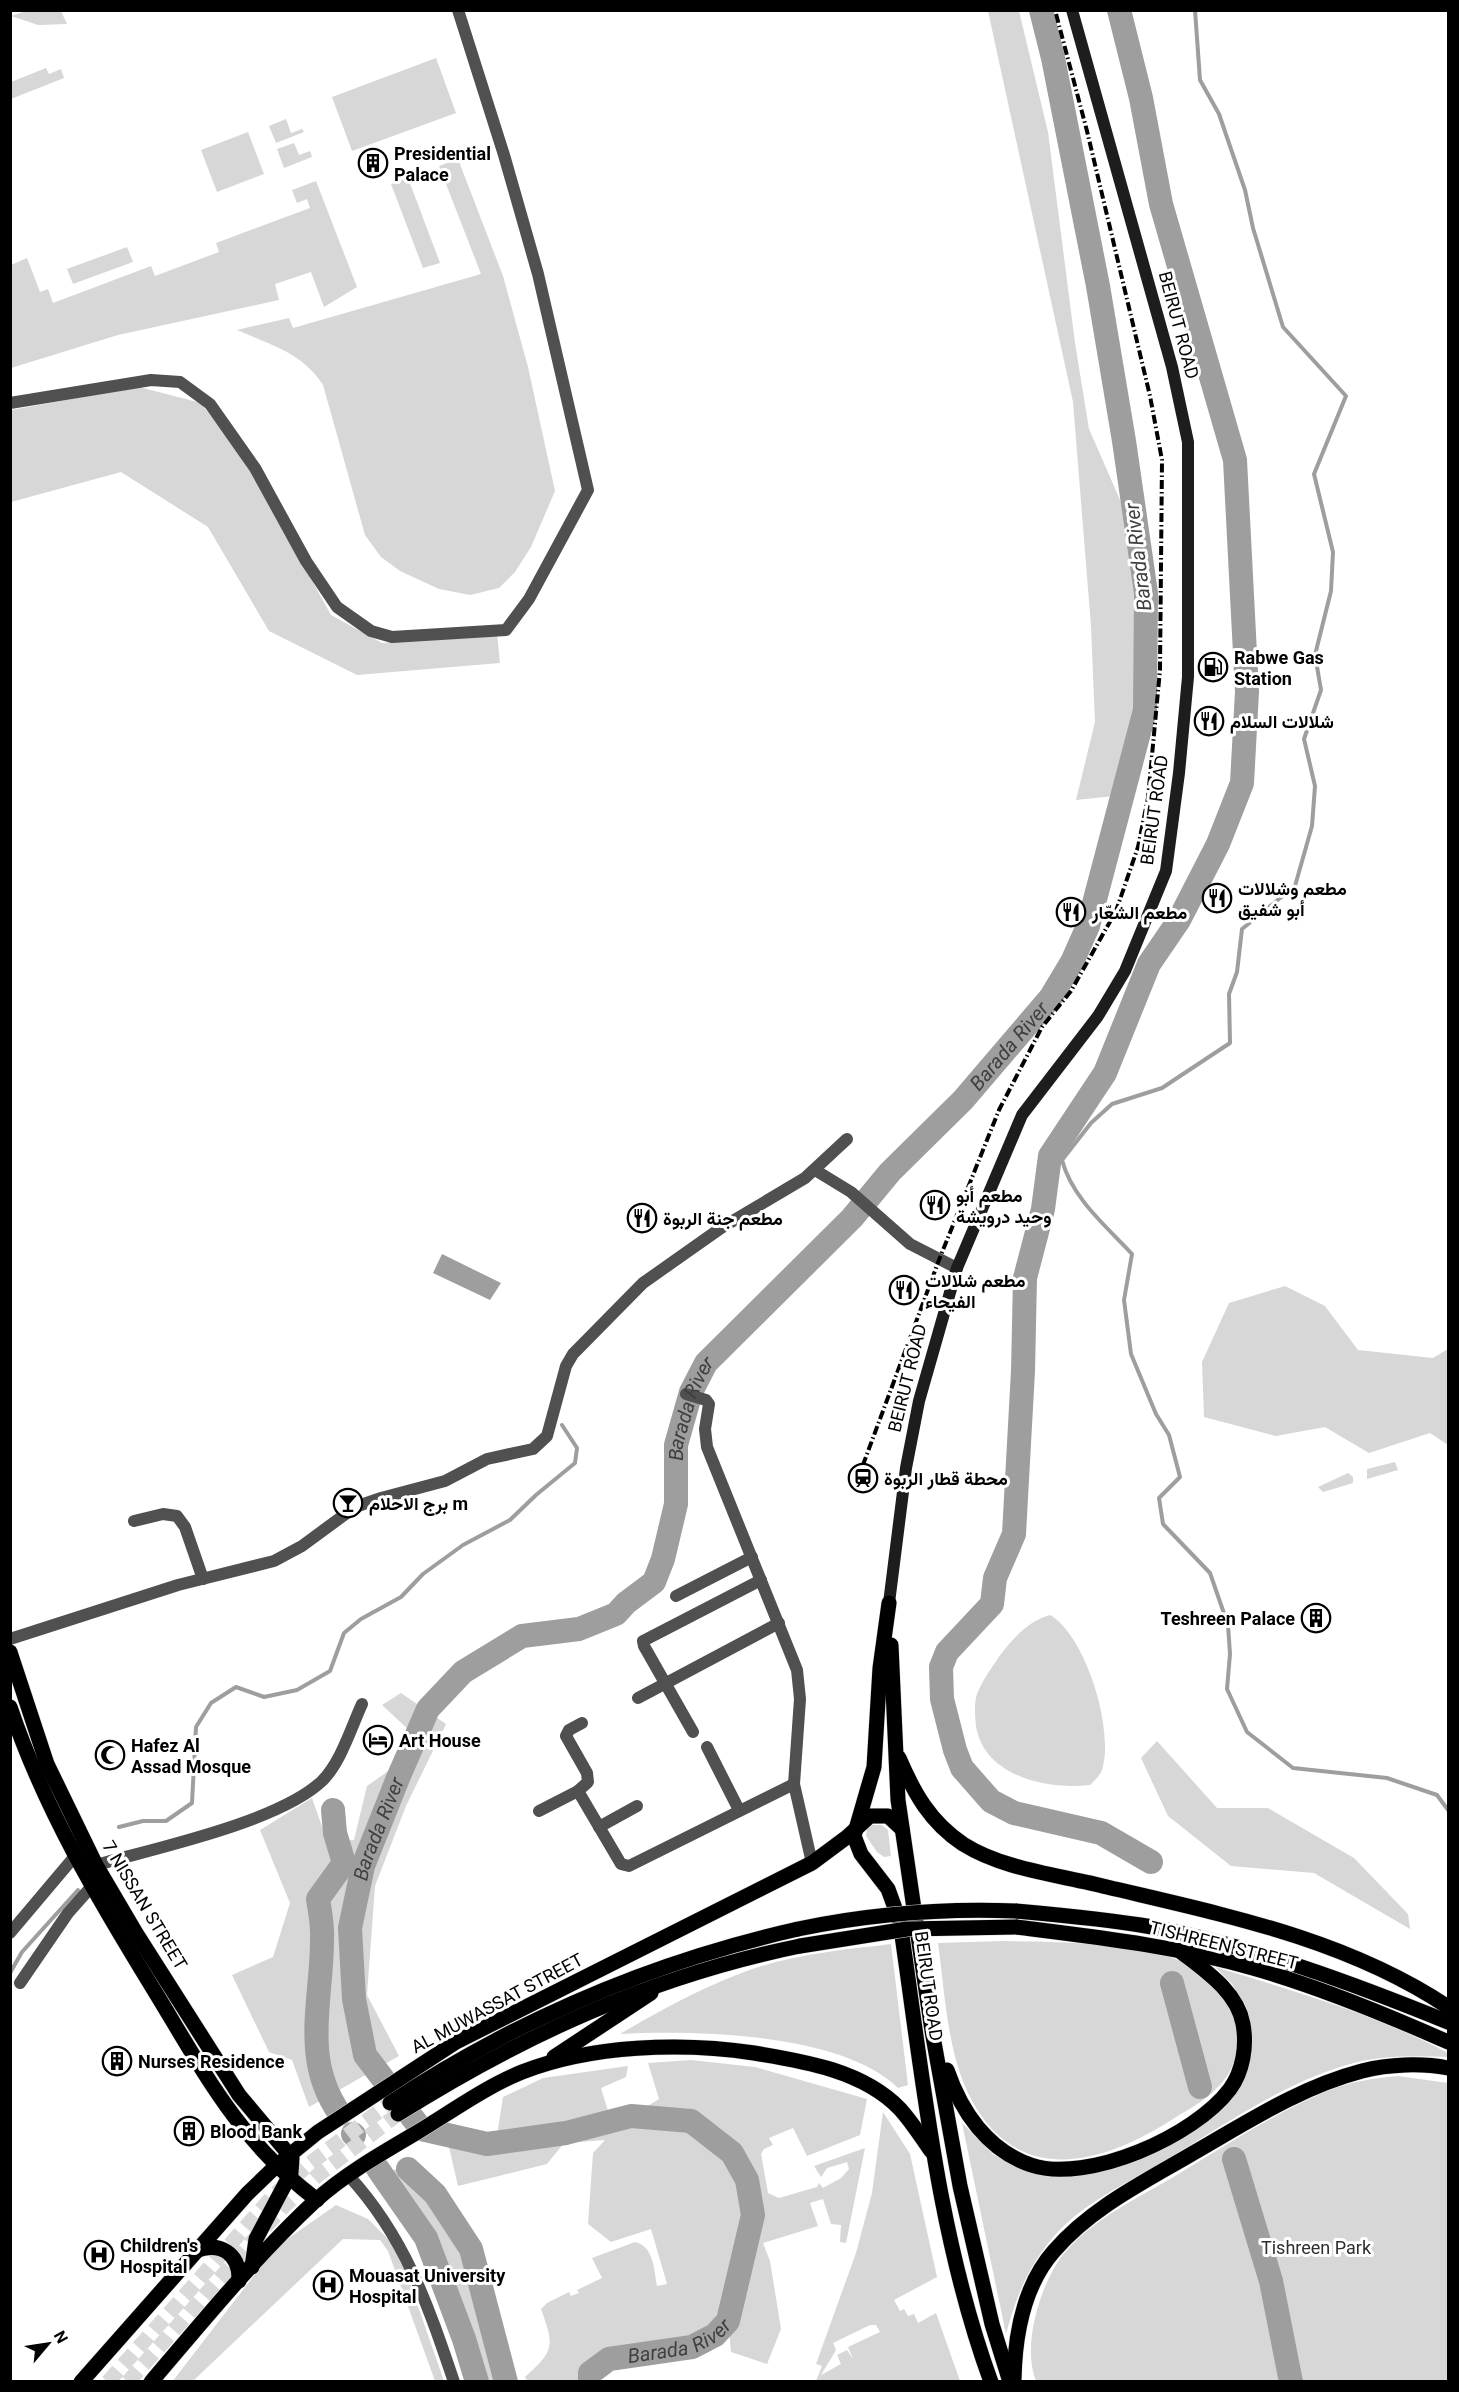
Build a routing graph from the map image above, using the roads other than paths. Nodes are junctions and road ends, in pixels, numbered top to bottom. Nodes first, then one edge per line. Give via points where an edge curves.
1 (458, 10) edge
2 (1072, 10) edge
3 (10, 403) edge
4 (847, 1139) dead end
5 (815, 1170) junction
6 (957, 1268) junction
7 (686, 1394) dead end
8 (134, 1521) dead end
9 (752, 1557) junction
10 (203, 1579) junction
11 (761, 1580) junction
12 (676, 1596) dead end
13 (889, 1604) junction
14 (779, 1623) junction
15 (10, 1639) edge
16 (10, 1652) edge
17 (665, 1683) junction
18 (16, 1692) edge
19 (638, 1698) dead end
20 (362, 1704) dead end
21 (10, 1707) edge
22 (582, 1723) dead end
23 (693, 1731) dead end
24 (707, 1747) dead end
25 (895, 1747) junction
26 (794, 1784) junction
27 (578, 1791) junction
28 (637, 1806) dead end
29 (739, 1810) junction
30 (539, 1811) dead end
31 (599, 1827) junction
32 (856, 1829) junction
33 (902, 1829) junction
34 (75, 1856) junction
35 (812, 1863) junction
36 (96, 1864) junction
37 (92, 1886) junction
38 (1016, 1911) joint
39 (10, 1933) edge
40 (800, 1946) joint
41 (1180, 1951) junction
42 (668, 1982) junction
43 (20, 1983) dead end
44 (573, 1993) junction
45 (1449, 2007) edge
46 (1449, 2022) edge
47 (932, 2031) junction
48 (1449, 2042) edge
49 (544, 2064) junction
50 (1449, 2068) edge
51 (931, 2151) junction
52 (290, 2154) junction
53 (276, 2166) junction
54 (349, 2176) junction
55 (288, 2177) junction
56 (317, 2200) junction
57 (195, 2251) junction
58 (252, 2267) junction
59 (239, 2281) junction
60 (81, 2382) edge
61 (151, 2382) edge
62 (454, 2382) edge
63 (991, 2382) edge
64 (1012, 2382) edge

1 - 3 street via 538,274 588,490 530,599 506,630 392,637 371,631 337,607 306,561 255,468 210,404 180,382 151,380
2 - 6 street, BEIRUT ROAD via 1172,367 1188,442 1188,676 1166,872 1125,971 1098,1016 1022,1115
4 - 5 street
5 - 6 street via 851,1192 910,1244
5 - 10 street via 721,1228 628,1295 573,1354 541,1444 487,1459 445,1481 355,1507 302,1546 274,1561
6 - 13 street, BEIRUT ROAD via 919,1401 906,1468
7 - 9 street via 709,1404 707,1448
8 - 10 street via 163,1514 177,1516 186,1527
9 - 11 street
9 - 12 street
10 - 15 street
11 - 14 street
11 - 17 street via 643,1641
13 - 25 main road, BEIRUT ROAD
13 - 32 main road, BEIRUT ROAD via 880,1668 874,1767
14 - 17 street
14 - 26 street via 800,1682
16 - 18 main road, 7 NISSAN STREET
17 - 19 street
17 - 23 street
18 - 36 main road, 7 NISSAN STREET
20 - 36 street via 331,1770 313,1788 252,1819
21 - 34 main road, 7 NISSAN STREET via 35,1772
22 - 27 street via 569,1730 566,1737 588,1778
24 - 29 street
25 - 33 main road, BEIRUT ROAD
25 - 45 main road via 927,1812 966,1845 1017,1865 1283,1930 1348,1955
26 - 29 street
26 - 35 street
27 - 30 street
27 - 31 street
28 - 31 street
29 - 31 street via 629,1866 621,1864
32 - 33 main road, AL MUWASSAT STREET via 870,1816 879,1814 888,1816
32 - 35 main road, AL MUWASSAT STREET
32 - 51 main road, BEIRUT ROAD via 856,1845 888,1889 900,1922
33 - 47 main road, BEIRUT ROAD
34 - 37 main road, 7 NISSAN STREET
34 - 39 street
35 - 44 main road, AL MUWASSAT STREET
36 - 52 main road, 7 NISSAN STREET via 239,2095
37 - 43 street via 64,1918
37 - 53 main road, 7 NISSAN STREET via 224,2104
38 - 44 main road, AL MUWASSAT STREET, bridge via 890,1914 798,1929 720,1948
38 - 46 main road, TISHREEN STREET via 1151,1927 1217,1942 1305,1966
40 - 41 main road, TISHREEN STREET, bridge via 907,1929 1016,1927
40 - 42 main road, AL MUWASSAT STREET via 725,1963
41 - 47 main road via 1234,2000 1243,2023 1245,2051 1231,2089 1200,2117 1123,2159 1088,2168 1050,2168 1031,2165 1004,2151 967,2116
41 - 48 main road, TISHREEN STREET via 1321,1990
42 - 44 main road, AL MUWASSAT STREET via 526,2039 394,2109 477,2048
42 - 49 main road
44 - 52 main road, AL MUWASSAT STREET via 456,2042
47 - 64 main road, BEIRUT ROAD via 962,2198 992,2324
49 - 51 main road via 605,2051 705,2047 797,2062 854,2078 879,2091 900,2109
49 - 54 main road via 499,2082
50 - 64 main road via 1399,2066 1365,2070 1316,2086 1267,2110 1085,2220 1053,2252 1028,2293 1015,2337
51 - 63 main road, BEIRUT ROAD via 956,2261
52 - 53 main road, AL MUWASSAT STREET
52 - 55 main road via 293,2163
53 - 55 main road, 7 NISSAN STREET
53 - 57 main road, AL MUWASSAT STREET
54 - 56 main road
54 - 62 street via 399,2242 428,2306
55 - 56 main road, 7 NISSAN STREET
55 - 58 main road via 256,2239
56 - 58 main road
57 - 59 main road via 211,2246 228,2252 238,2266
57 - 60 main road, AL MUWASSAT STREET
58 - 59 main road
59 - 61 main road

